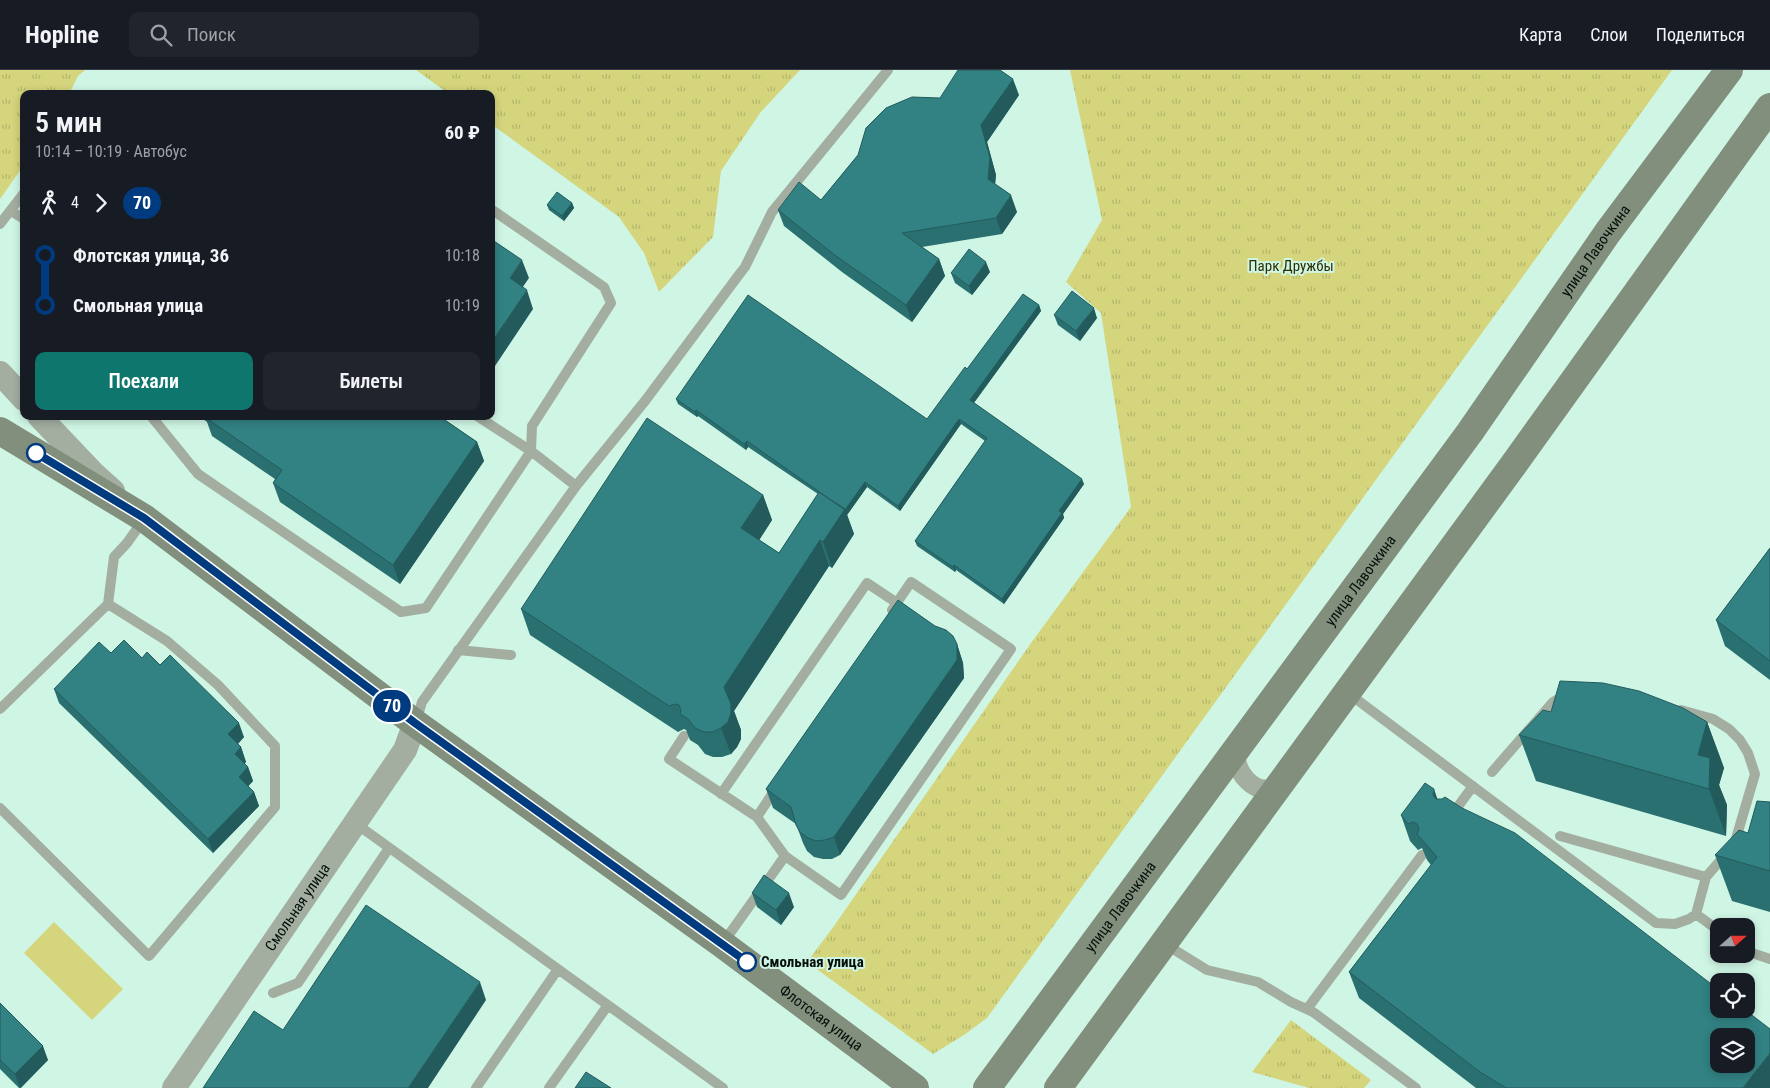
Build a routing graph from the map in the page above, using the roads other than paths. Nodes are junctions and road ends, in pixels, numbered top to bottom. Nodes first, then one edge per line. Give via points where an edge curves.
1 (888, 70) edge
2 (1729, 70) edge
3 (1770, 107) edge
4 (20, 198) edge
5 (10, 211) junction
6 (495, 212) edge
7 (20, 217) edge
8 (0, 224) edge
9 (0, 373) edge
10 (20, 395) edge
11 (43, 420) edge
12 (154, 420) edge
13 (483, 420) edge
14 (0, 431) edge
15 (530, 451) junction
16 (576, 486) junction
17 (144, 518) junction
18 (108, 604) junction
19 (897, 604) junction
20 (886, 620) edge
21 (458, 650) junction
22 (512, 655) dead end
23 (1574, 690) edge
24 (1348, 692) junction
25 (1667, 706) edge
26 (0, 709) edge
27 (415, 723) junction
28 (684, 736) edge
29 (1239, 746) junction
30 (1492, 772) dead end
31 (783, 778) edge
32 (1284, 779) junction
33 (1473, 786) junction
34 (721, 794) junction
35 (0, 808) edge
36 (756, 817) junction
37 (1449, 818) edge
38 (355, 823) junction
39 (1560, 836) dead end
40 (389, 848) junction
41 (1422, 854) edge
42 (785, 856) junction
43 (1706, 877) junction
44 (1696, 914) junction
45 (1710, 924) edge
46 (1164, 943) junction
47 (722, 944) junction
48 (1755, 953) edge
49 (1770, 959) edge
50 (558, 969) junction
51 (272, 994) dead end
52 (608, 1005) junction
53 (1307, 1008) junction
54 (174, 1088) edge
55 (476, 1088) edge
56 (549, 1088) edge
57 (723, 1088) edge
58 (915, 1088) edge
59 (987, 1088) edge
60 (1058, 1088) edge
61 (1416, 1088) edge

1 - 16 lane via 772,212 738,276 646,401
2 - 29 main road, улица Лавочкина via 1608,232 1470,432
3 - 24 main road
4 - 5 lane
5 - 7 lane
5 - 8 lane
6 - 15 lane via 604,287 611,303 532,426
9 - 10 street
11 - 17 street, Флотская улица via 94,474
12 - 15 lane via 198,474 401,612 426,608
13 - 15 lane
14 - 17 main road
15 - 16 lane
16 - 21 lane
17 - 18 lane via 114,557
17 - 27 main road, Флотская улица
18 - 26 lane
18 - 35 lane via 167,641 218,685 274,746 275,807 149,956
19 - 20 lane
19 - 34 lane via 867,583
19 - 42 lane via 911,582 1011,649 841,895
21 - 22 lane
21 - 27 lane via 422,702
23 - 30 lane via 1553,702
24 - 32 main road
24 - 33 lane
25 - 43 lane via 1713,719 1729,729 1748,754 1754,774 1750,804 1734,845
27 - 38 street, Смольная улица via 405,750
27 - 47 main road, Флотская улица
28 - 34 lane via 669,759
29 - 32 street via 1237,760 1248,782 1265,789
29 - 59 main road, улица Лавочкина
31 - 36 lane
32 - 46 main road
33 - 37 lane
33 - 44 lane via 1656,923 1675,924
34 - 36 lane
36 - 42 lane
38 - 40 lane
38 - 54 street, Смольная улица
39 - 43 lane
40 - 50 lane
40 - 51 lane via 298,983
41 - 53 lane
42 - 47 lane
43 - 44 lane
44 - 45 lane
46 - 53 lane via 1199,967 1258,982
46 - 60 main road
47 - 58 main road, Флотская улица
48 - 49 lane
50 - 52 lane
50 - 55 lane
52 - 56 lane
52 - 57 lane
53 - 61 lane

